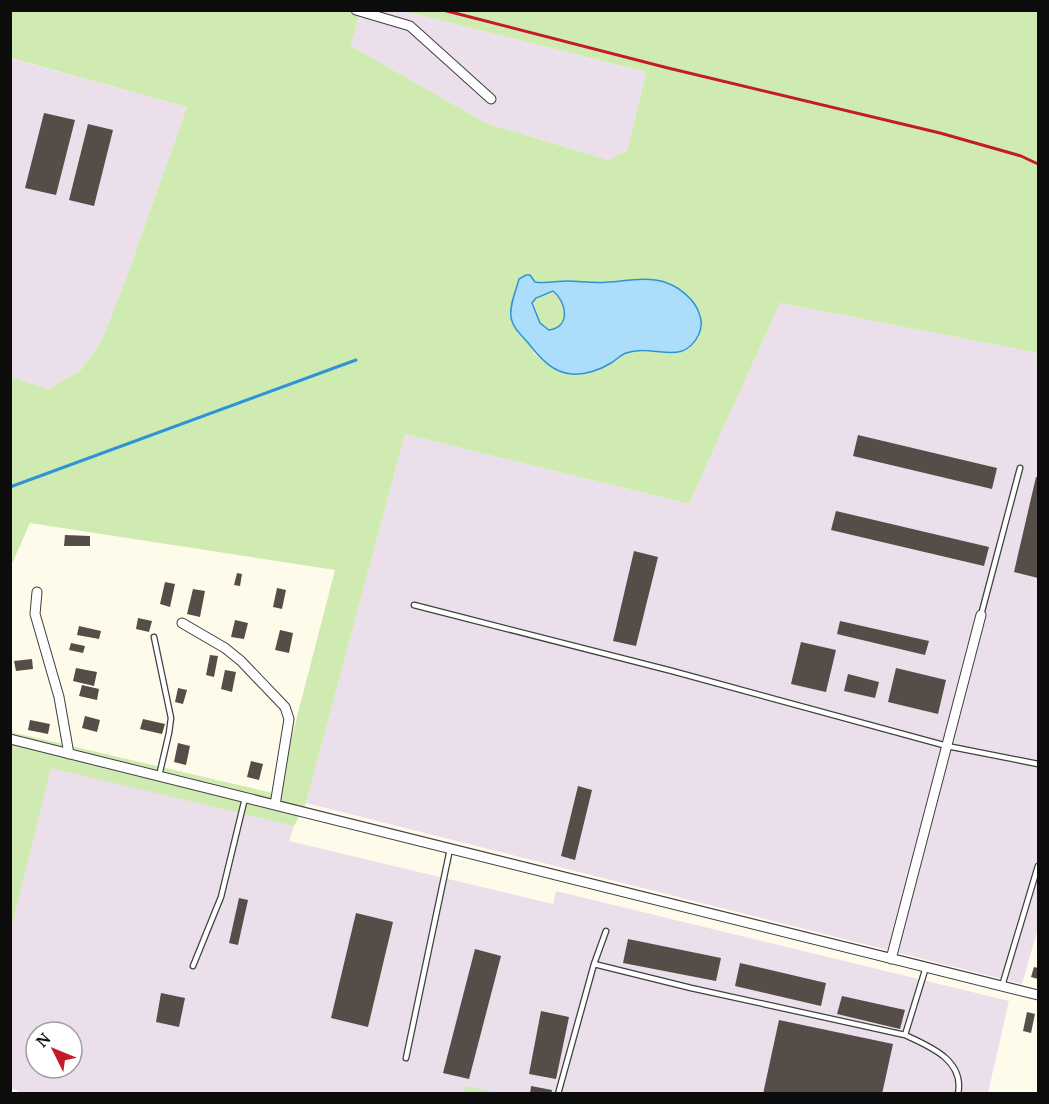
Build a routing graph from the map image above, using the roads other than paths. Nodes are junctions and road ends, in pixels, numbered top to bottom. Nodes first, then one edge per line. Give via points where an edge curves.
1 (356, 10) edge
2 (491, 99) dead end
3 (1020, 468) dead end
4 (37, 592) dead end
5 (414, 605) dead end
6 (981, 615) joint
7 (182, 623) dead end
8 (154, 638) dead end
9 (10, 739) edge
10 (947, 746) junction
11 (69, 754) junction
12 (1038, 764) edge
13 (159, 776) junction
14 (245, 798) junction
15 (274, 805) junction
16 (450, 849) junction
17 (1038, 866) edge
18 (606, 931) dead end
19 (891, 958) junction
20 (594, 964) junction
21 (193, 966) dead end
22 (926, 967) junction
23 (1002, 986) junction
24 (1038, 995) edge
25 (905, 1035) junction
26 (406, 1058) dead end
27 (558, 1094) edge
28 (958, 1094) edge

1 - 2 street via 410,26
3 - 6 lane
4 - 11 street via 35,614 59,697
5 - 10 lane
6 - 10 street
7 - 15 street via 225,648 289,714
8 - 13 lane via 171,718
9 - 11 street
10 - 12 lane
10 - 19 street
11 - 13 street
13 - 14 street
14 - 15 street
14 - 21 lane via 221,897
15 - 16 street
16 - 19 street
16 - 26 lane
17 - 23 lane
18 - 20 lane
19 - 22 street
20 - 25 lane
20 - 27 lane
22 - 23 street
22 - 25 lane
23 - 24 street
25 - 28 lane via 938,1050 954,1067 960,1085

